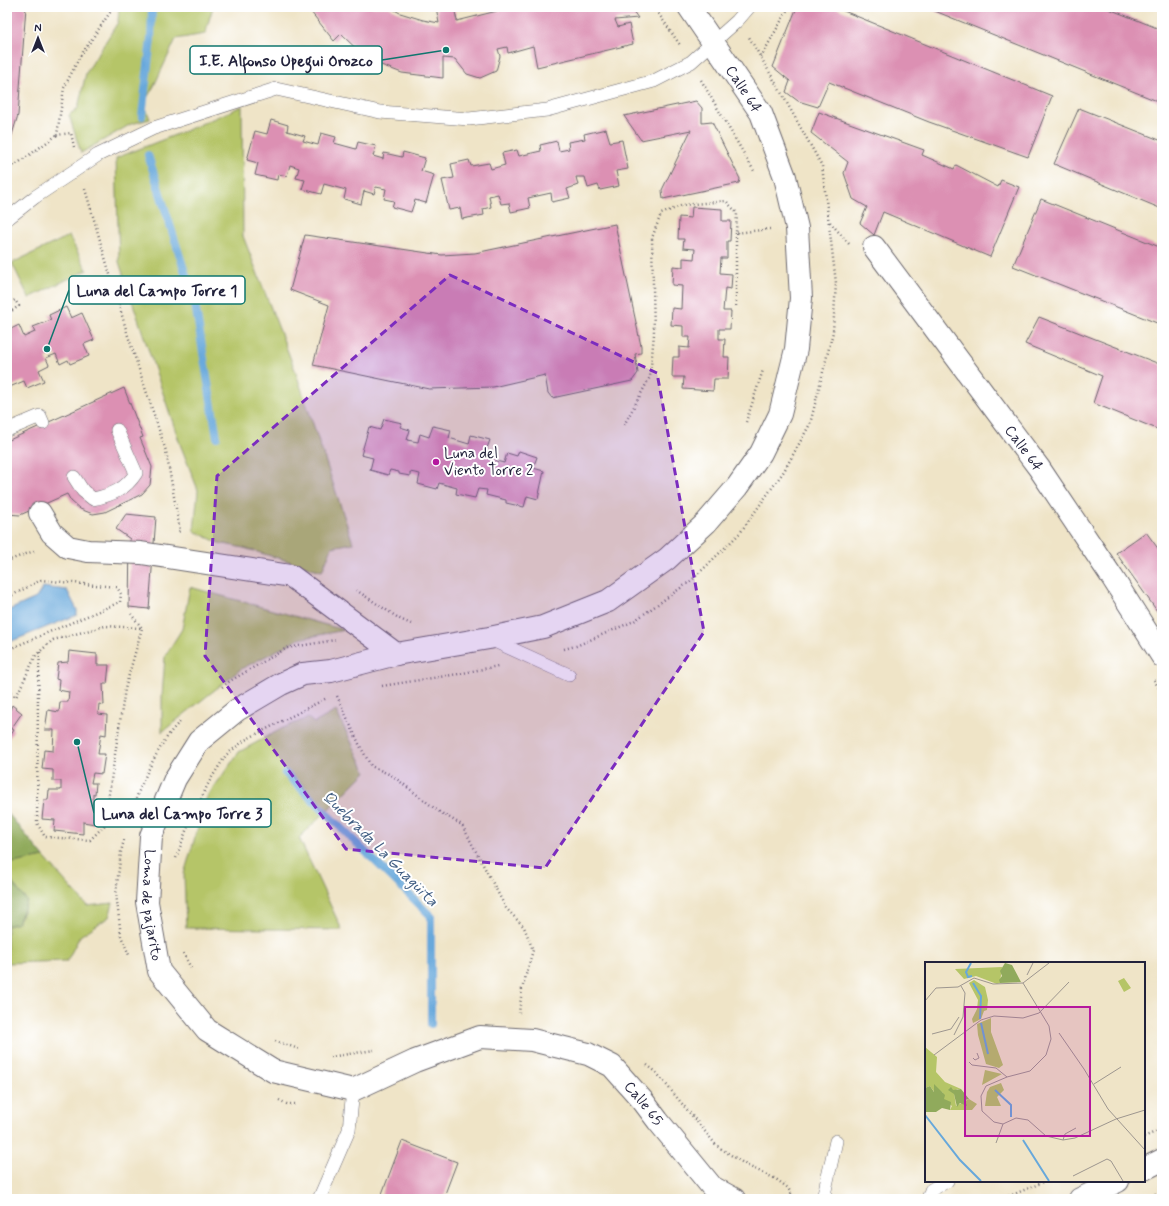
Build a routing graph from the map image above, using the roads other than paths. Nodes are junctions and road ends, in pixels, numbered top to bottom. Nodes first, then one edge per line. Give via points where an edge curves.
1 (689, 7) edge
2 (749, 7) edge
3 (713, 42) junction
4 (7, 219) edge
5 (874, 248) dead end
6 (43, 423) dead end
7 (7, 430) edge
8 (116, 430) dead end
9 (74, 477) dead end
10 (40, 513) dead end
11 (489, 638) junction
12 (396, 654) junction
13 (1162, 656) edge
14 (569, 675) dead end
15 (353, 1090) junction
16 (836, 1141) dead end
17 (1162, 1160) edge
18 (1145, 1168) edge
19 (945, 1182) edge
20 (1116, 1182) edge
21 (319, 1199) edge
22 (734, 1199) edge
23 (823, 1199) edge
24 (928, 1199) edge
25 (1080, 1199) edge

1 - 3 street, Calle 64
2 - 3 lane
3 - 4 lane via 691,62 654,81 547,110 469,119 380,112 276,89 154,128 98,155
3 - 11 street, Calle 64 via 760,113 786,177 797,228 801,298 796,349 780,414 761,453 737,487 706,523 667,559 608,601 543,627
5 - 13 street, Calle 64 via 1039,468
6 - 7 lane via 40,416
8 - 9 lane via 136,473 130,483 108,496 93,499 82,491
10 - 12 street via 52,534 68,547 88,551 142,553 291,576
11 - 12 street, Loma de pajarito
11 - 14 lane
12 - 15 street, Loma de pajarito via 331,671 303,674 237,710 199,741 175,779 152,836 147,902 159,971 207,1030 266,1067 273,1071
15 - 21 lane via 349,1130
15 - 22 street, Calle 65 via 414,1061 480,1037 532,1040 588,1054 612,1066 712,1187
16 - 23 lane
17 - 18 street
19 - 24 lane via 931,1190
20 - 25 street

